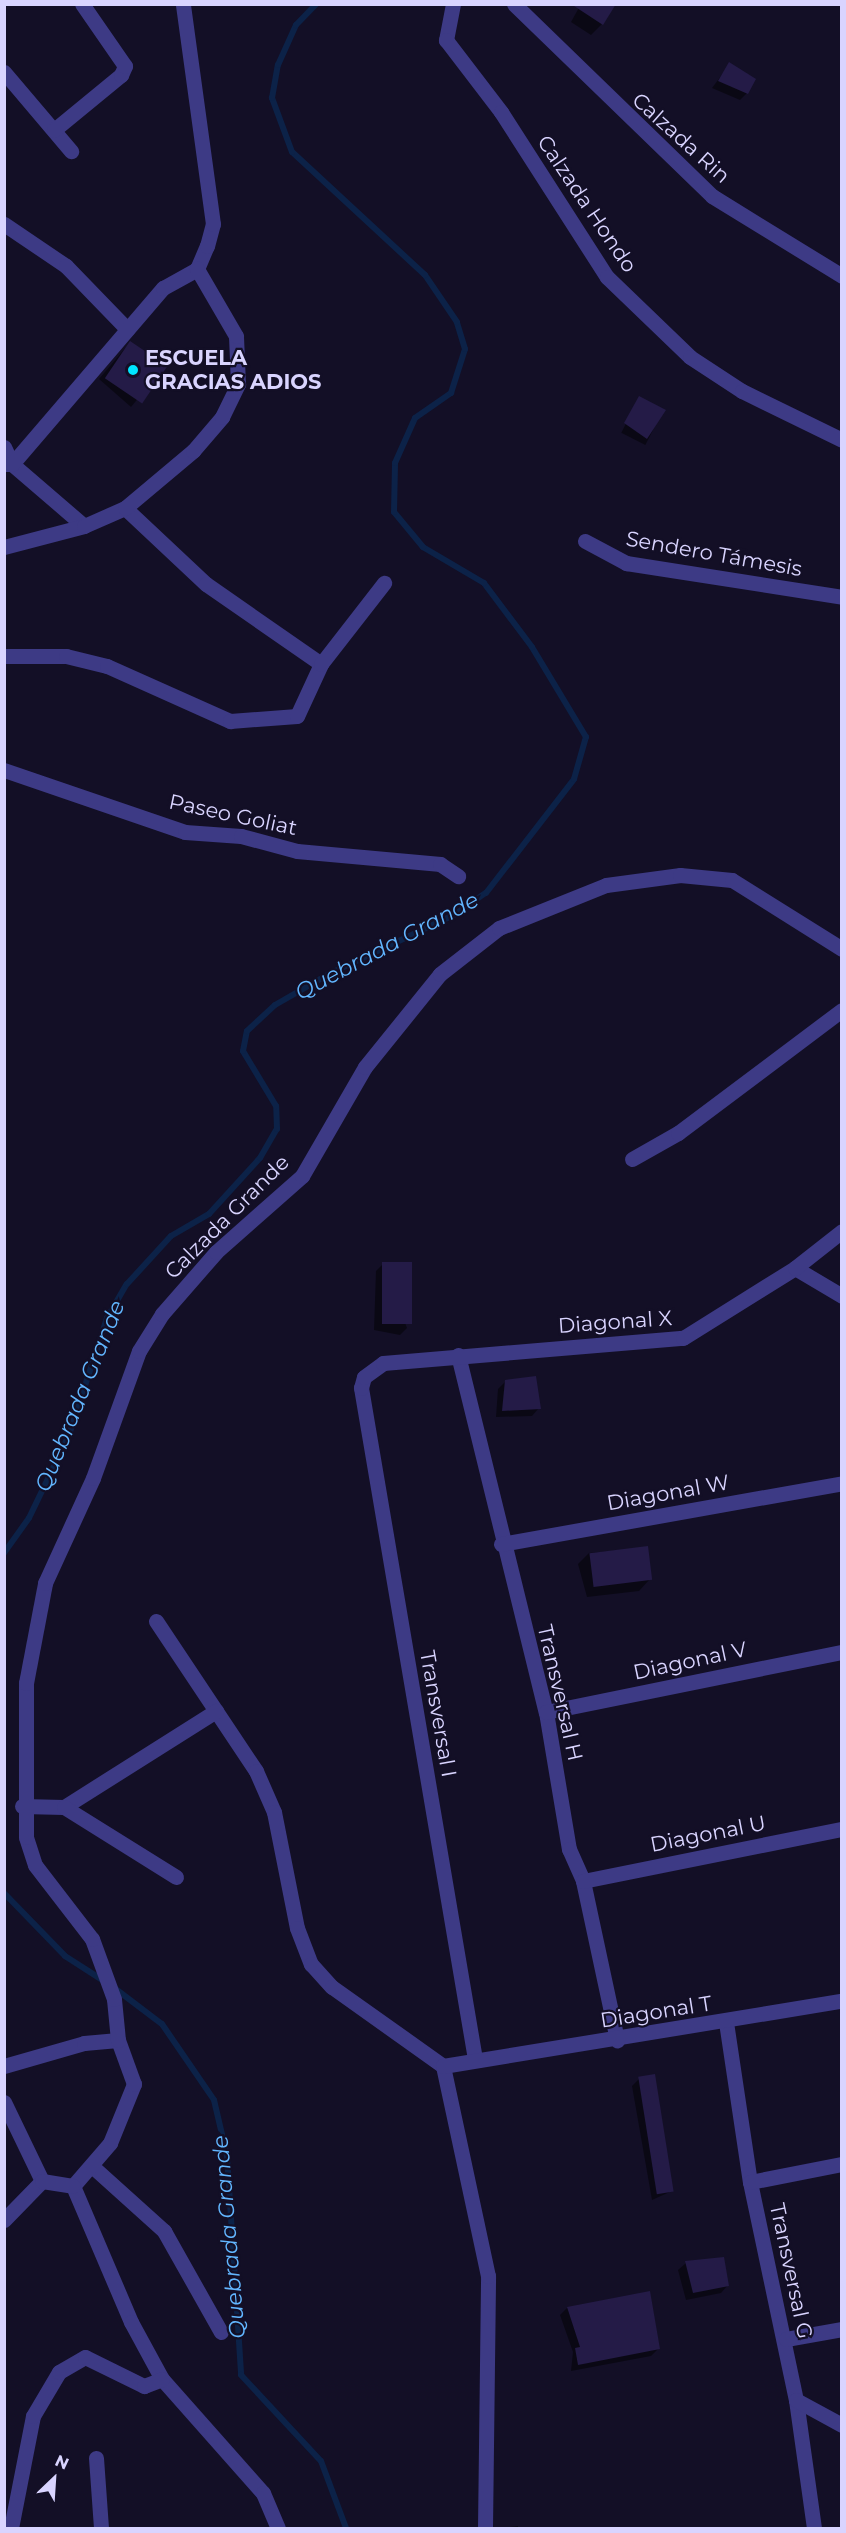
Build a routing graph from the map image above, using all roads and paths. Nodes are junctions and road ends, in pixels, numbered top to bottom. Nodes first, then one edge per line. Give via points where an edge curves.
1 (82, 4) edge
2 (183, 4) edge
3 (453, 4) edge
4 (514, 4) edge
5 (4, 72) edge
6 (54, 130) junction
7 (71, 151) dead end
8 (4, 224) edge
9 (197, 269) junction
10 (842, 276) edge
11 (127, 329) junction
12 (842, 440) edge
13 (4, 447) edge
14 (8, 464) edge
15 (125, 508) junction
16 (84, 526) junction
17 (585, 541) dead end
18 (4, 547) edge
19 (384, 583) dead end
20 (842, 597) edge
21 (4, 656) edge
22 (321, 664) junction
23 (4, 770) edge
24 (458, 876) dead end
25 (842, 949) edge
26 (842, 1010) edge
27 (632, 1159) dead end
28 (842, 1231) edge
29 (795, 1268) junction
30 (842, 1296) edge
31 (459, 1355) junction
32 (364, 1377) joint
33 (842, 1483) edge
34 (501, 1544) junction
35 (156, 1621) dead end
36 (842, 1652) edge
37 (216, 1711) junction
38 (546, 1712) junction
39 (22, 1806) junction
40 (64, 1807) junction
41 (842, 1829) edge
42 (176, 1876) dead end
43 (583, 1881) junction
44 (842, 2001) edge
45 (726, 2022) junction
46 (118, 2040) junction
47 (617, 2040) junction
48 (475, 2060) junction
49 (4, 2066) edge
50 (443, 2066) junction
51 (4, 2102) edge
52 (842, 2164) edge
53 (93, 2167) junction
54 (42, 2181) junction
55 (750, 2182) junction
56 (74, 2186) junction
57 (4, 2220) edge
58 (842, 2329) edge
59 (221, 2332) dead end
60 (786, 2339) junction
61 (162, 2379) junction
62 (796, 2400) junction
63 (842, 2424) edge
64 (96, 2458) dead end
65 (12, 2529) edge
66 (101, 2529) edge
67 (278, 2529) edge
68 (485, 2529) edge
69 (814, 2529) edge

1 - 6 street via 125,66 121,75
2 - 9 street via 213,224
3 - 12 street, Calzada Hondo via 446,40 501,112 607,278 690,357 742,391
4 - 10 street, Calzada Rin via 712,196
5 - 6 street
6 - 7 street
8 - 11 street via 66,266
9 - 11 street via 163,288
9 - 15 street via 236,336 238,384 222,417 193,451
11 - 14 street
13 - 14 street
14 - 16 street
15 - 16 street
15 - 22 street via 206,584
16 - 18 street
17 - 20 street, Sendero Támesis via 626,564
19 - 22 street
21 - 22 street via 66,656 107,666 230,721 297,716
23 - 24 street, Paseo Goliat via 185,832 242,836 297,851 441,864
25 - 39 street, Calzada Grande via 732,879 680,874 606,885 544,909 499,928 440,974 365,1067 302,1176 216,1252 162,1314 139,1351 93,1478 45,1583 26,1683
26 - 27 street via 678,1133
28 - 29 street, Diagonal X
29 - 30 street
29 - 31 street, Diagonal X via 683,1338
31 - 32 street, Diagonal X via 383,1363
31 - 34 street, Transversal H
32 - 48 street, Transversal I via 361,1388
33 - 34 street, Diagonal W
34 - 38 street, Transversal H
35 - 37 street
36 - 38 street, Diagonal V
37 - 40 street
37 - 50 street via 256,1771 274,1812 297,1928 311,1964 332,1987
38 - 43 street, Transversal H via 569,1849
39 - 40 street
39 - 46 street, Calzada Grande via 34,1865 93,1939 114,1999
40 - 42 street
41 - 43 street, Diagonal U
43 - 47 street, Transversal H
44 - 45 street, Diagonal T
45 - 47 street, Diagonal T
45 - 55 street, Transversal G
46 - 49 street via 84,2043
46 - 53 street, Calzada Grande via 127,2054 133,2093
47 - 48 street, Diagonal T
48 - 50 street, Diagonal T
50 - 68 street via 488,2276
51 - 54 street
52 - 55 street
53 - 56 street, Calzada Grande
53 - 59 street via 164,2231
54 - 56 street
54 - 57 street
55 - 60 street, Transversal G
56 - 61 street via 131,2322
58 - 60 street
60 - 62 street, Transversal G
61 - 65 street via 144,2385 85,2356 60,2372 33,2416
61 - 67 street via 263,2493
62 - 63 street
62 - 69 street, Transversal G
64 - 66 street

